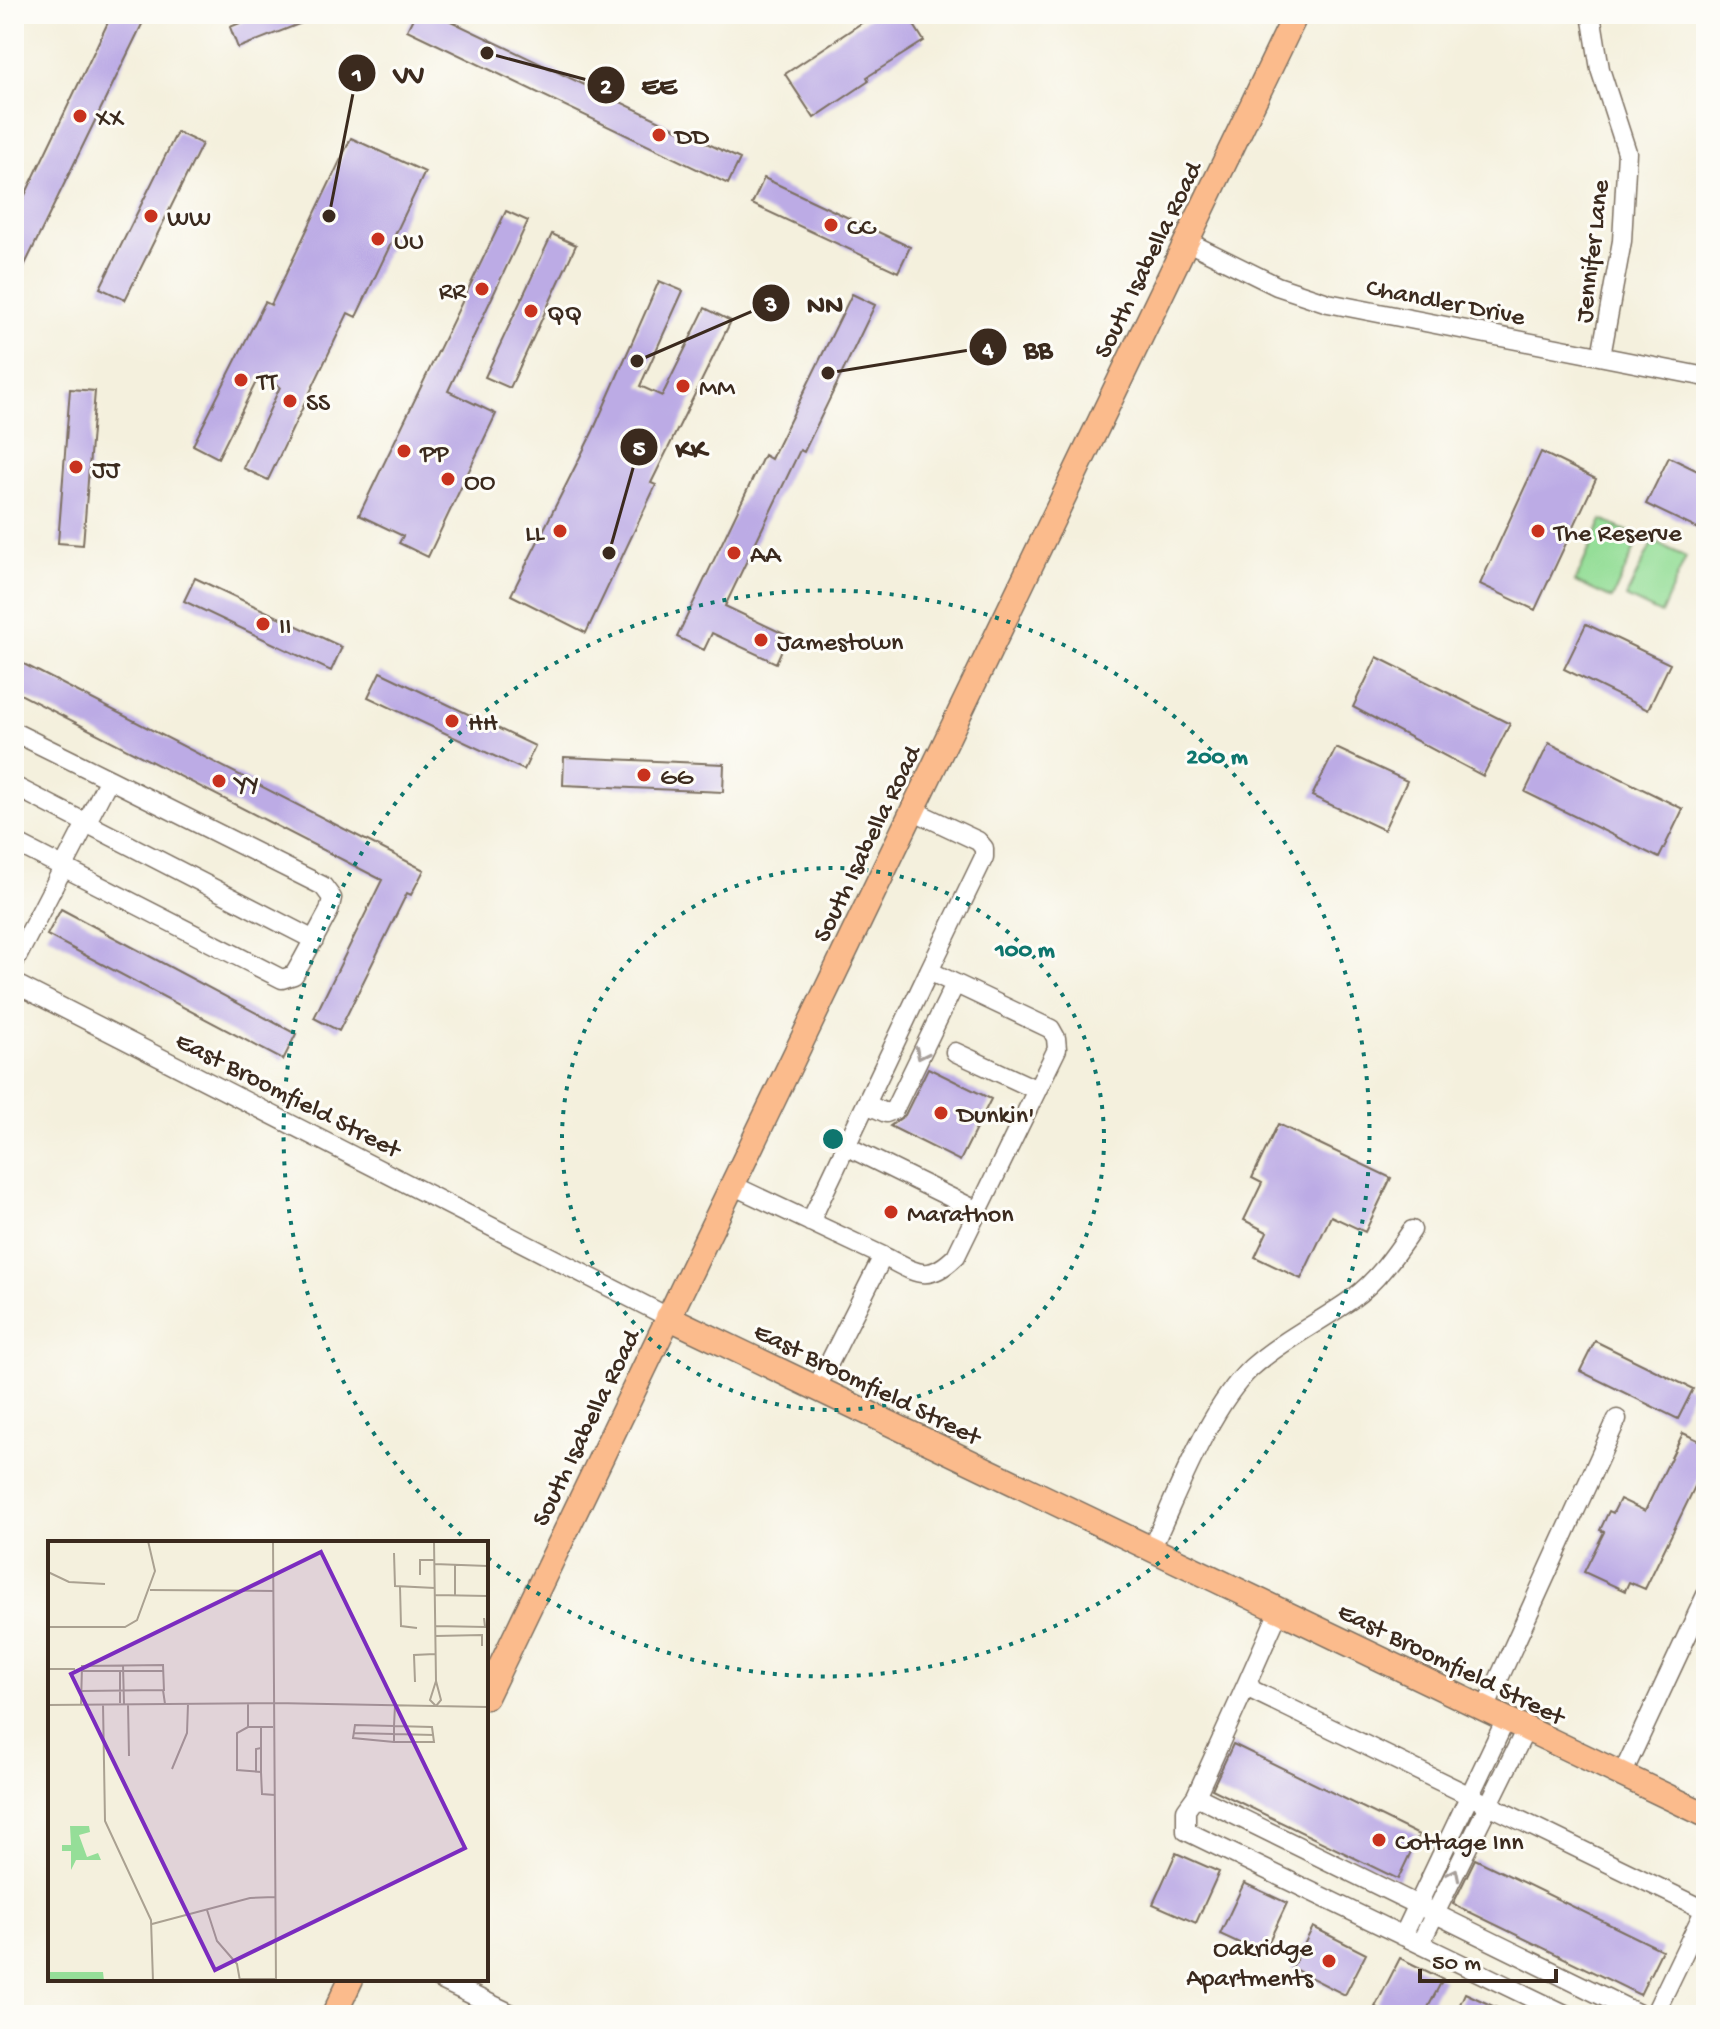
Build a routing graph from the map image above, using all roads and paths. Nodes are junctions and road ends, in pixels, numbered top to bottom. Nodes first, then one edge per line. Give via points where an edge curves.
1 (1296, 14) edge
2 (1591, 14) edge
3 (1186, 241) junction
4 (1601, 356) junction
5 (1706, 377) edge
6 (14, 732) edge
7 (109, 779) junction
8 (14, 786) edge
9 (912, 810) junction
10 (87, 823) junction
11 (14, 842) edge
12 (64, 868) junction
13 (314, 940) junction
14 (14, 963) edge
15 (929, 971) junction
16 (14, 983) edge
17 (955, 984) junction
18 (955, 1052) dead end
19 (1037, 1090) junction
20 (866, 1104) junction
21 (846, 1146) junction
22 (732, 1185) junction
23 (978, 1211) junction
24 (810, 1222) junction
25 (1412, 1230) dead end
26 (883, 1256) junction
27 (668, 1317) junction
28 (816, 1389) junction
29 (1617, 1419) dead end
30 (1151, 1549) junction
31 (1706, 1595) edge
32 (1279, 1611) junction
33 (1248, 1681) junction
34 (488, 1693) edge
35 (1505, 1719) junction
36 (1622, 1775) junction
37 (1470, 1794) junction
38 (1196, 1796) junction
39 (1489, 1803) junction
40 (1706, 1815) edge
41 (1427, 1908) junction
42 (1705, 1908) edge
43 (1412, 1940) junction
44 (350, 1981) edge
45 (443, 1981) edge
46 (334, 2015) edge
47 (514, 2015) edge
48 (1567, 2015) edge
49 (1641, 2015) edge
50 (1654, 2015) edge

1 - 3 main road, South Isabella Road
2 - 4 street, Jennifer Lane via 1600,69 1627,152 1622,241
3 - 4 street, Chandler Drive via 1277,286 1328,303
3 - 9 main road, South Isabella Road
4 - 5 street, Chandler Drive
6 - 7 street
7 - 10 street
7 - 13 street via 323,886 332,898
8 - 10 street
9 - 15 street via 984,848
9 - 22 main road, South Isabella Road
10 - 12 street
10 - 13 street
11 - 12 street
12 - 13 street via 282,979 294,975
12 - 14 street
15 - 17 street
15 - 20 street
16 - 27 street, East Broomfield Street
17 - 19 street via 1051,1029 1057,1049
17 -> 20 street via 894,1110 886,1113
18 - 19 street
19 - 23 street
20 - 21 street
21 - 23 street
21 - 24 street
22 - 24 street
22 - 27 main road, South Isabella Road
23 - 26 street via 956,1256 942,1270 925,1274
24 - 26 street
25 - 30 street via 1355,1297 1253,1367 1233,1389
26 - 28 street
27 - 28 main road, East Broomfield Street
27 - 34 main road, South Isabella Road
28 - 30 main road, East Broomfield Street
29 - 35 street
30 - 32 main road, East Broomfield Street
31 - 36 street
32 - 33 street
32 - 35 main road, East Broomfield Street
33 - 37 street via 1252,1690
33 - 38 street
35 - 36 main road, East Broomfield Street
35 - 37 street
35 - 39 street
36 - 40 main road, East Broomfield Street
37 - 39 street
37 - 41 street
38 - 41 street
38 - 43 street via 1186,1810 1186,1831
41 -> 39 street
39 - 42 street
41 - 43 street
41 - 49 street
42 - 50 street
43 - 48 street
44 - 46 main road
45 - 47 street

